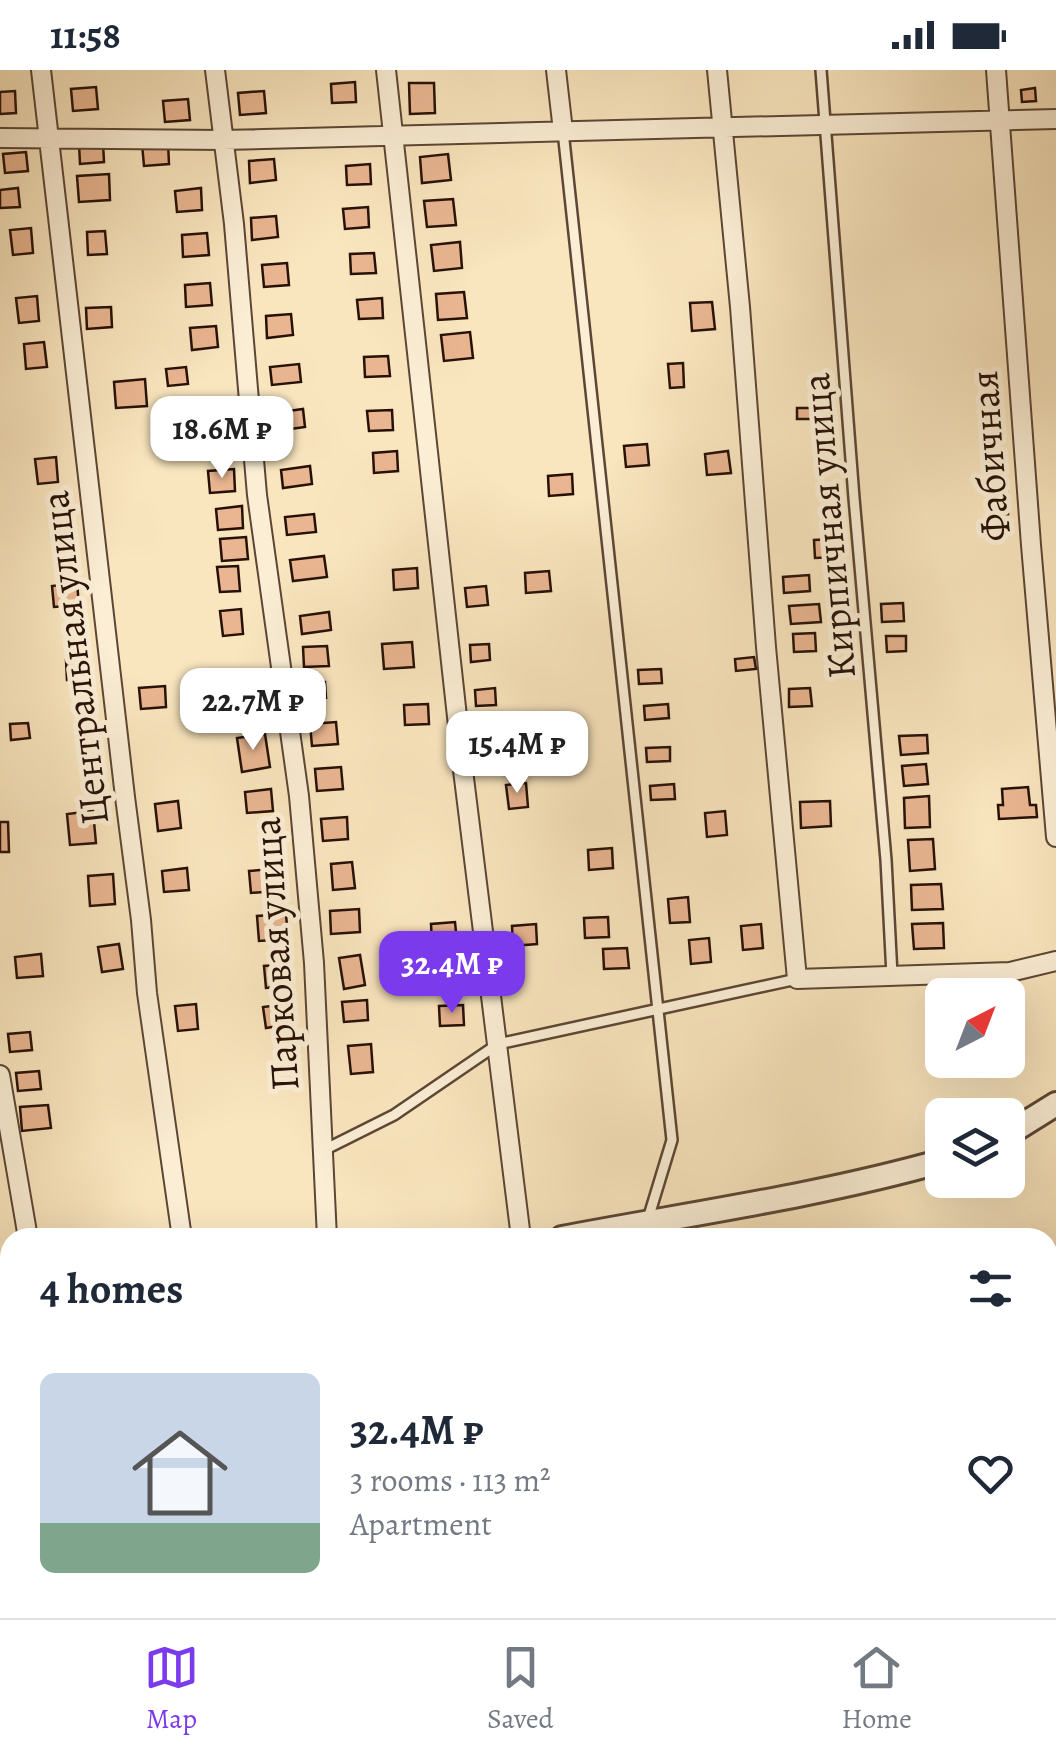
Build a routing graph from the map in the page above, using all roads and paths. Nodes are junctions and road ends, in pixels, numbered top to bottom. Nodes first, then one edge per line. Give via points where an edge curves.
1 (42, 70) edge
2 (215, 70) edge
3 (386, 70) edge
4 (556, 70) edge
5 (718, 70) edge
6 (821, 70) edge
7 (996, 70) edge
8 (1056, 119) edge
9 (1000, 120) junction
10 (826, 124) junction
11 (722, 128) junction
12 (563, 131) junction
13 (393, 136) junction
14 (49, 137) junction
15 (0, 138) edge
16 (224, 140) junction
17 (1056, 836) edge
18 (1056, 961) edge
19 (892, 978) junction
20 (797, 979) junction
21 (657, 1008) junction
22 (498, 1044) junction
23 (0, 1075) edge
24 (1056, 1104) edge
25 (1025, 1123) edge
26 (4, 1124) edge
27 (324, 1150) junction
28 (925, 1165) edge
29 (646, 1222) junction
30 (26, 1228) edge
31 (181, 1228) edge
32 (327, 1228) edge
33 (521, 1228) edge
34 (614, 1228) edge

1 - 14 street, Центральная улица
2 - 16 street, Парковая улица
3 - 13 street
4 - 12 street
5 - 11 street
6 - 10 lane, Кирпичная улица
7 - 9 street, Фабичная
8 - 9 street
9 - 10 street
9 - 17 street, Фабичная
10 - 11 street
10 - 19 lane, Кирпичная улица
11 - 12 street
11 - 20 street
12 - 13 street
12 - 21 lane
13 - 16 street
13 - 22 street
14 - 15 street
14 - 16 street
14 - 31 street, Центральная улица via 147,993
16 - 27 street, Парковая улица via 257,495 298,796
18 - 19 street via 1010,972
19 - 20 street
20 - 21 lane
21 - 22 lane
21 - 29 lane via 672,1140
22 - 27 lane via 394,1114
22 - 33 street
23 - 26 street
24 - 25 street
26 - 30 street
27 - 32 street, Парковая улица
28 - 29 street
29 - 34 street

